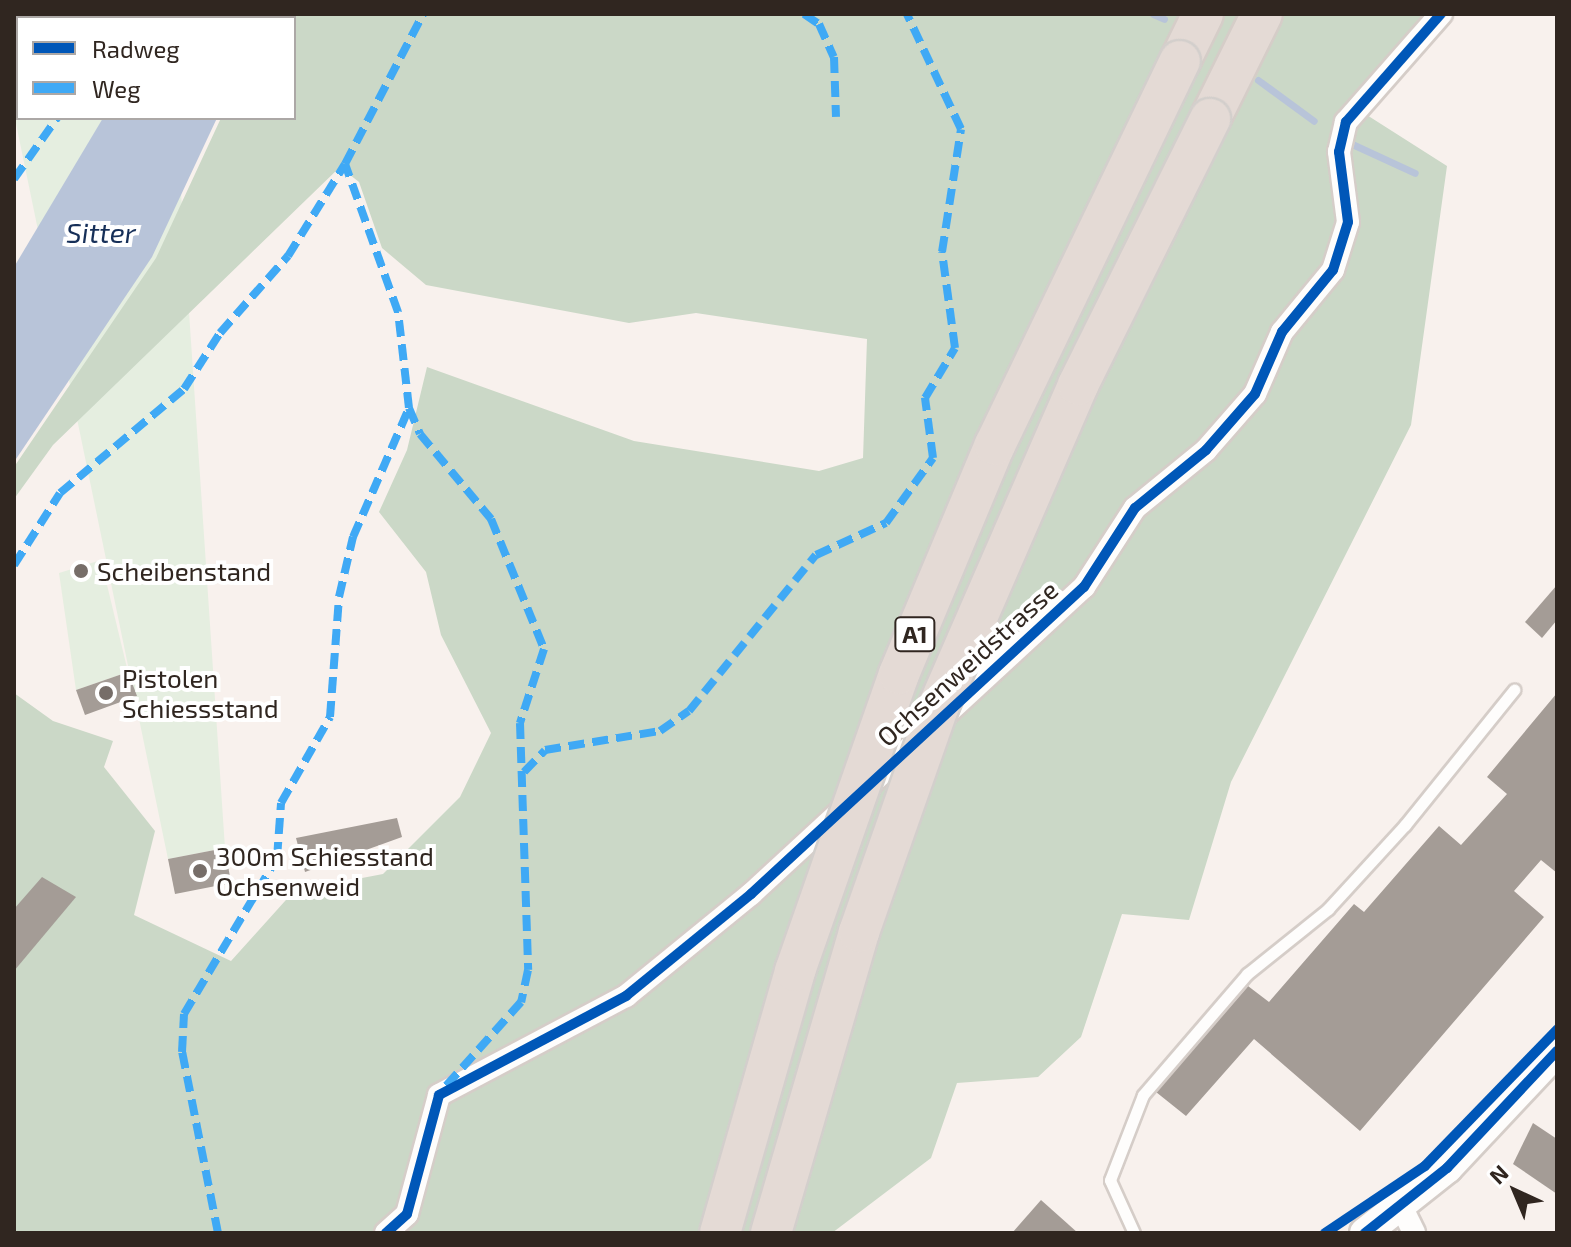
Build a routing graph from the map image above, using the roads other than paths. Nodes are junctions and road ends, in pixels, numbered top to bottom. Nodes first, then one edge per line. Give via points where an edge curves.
1 (1203, 14) edge
2 (1262, 14) edge
3 (1441, 14) edge
4 (1514, 690) dead end
5 (1557, 1051) edge
6 (1408, 1221) edge
7 (386, 1233) edge
8 (720, 1233) edge
9 (771, 1233) edge
10 (1134, 1233) edge
11 (1365, 1233) edge

1 - 8 highway, A1, bridge via 995,445 904,660 804,941
2 - 9 highway, A1, bridge via 1078,385 939,705 859,932
3 - 7 street, Ochsenweidstrasse via 1346,122 1339,152 1348,222 1333,270 1282,332 1255,394 1206,450 1135,508 1084,587 751,894 626,996 439,1095 407,1214
4 - 10 lane via 1405,825 1328,909 1247,974 1143,1095 1110,1180
5 - 6 street
6 - 11 street

